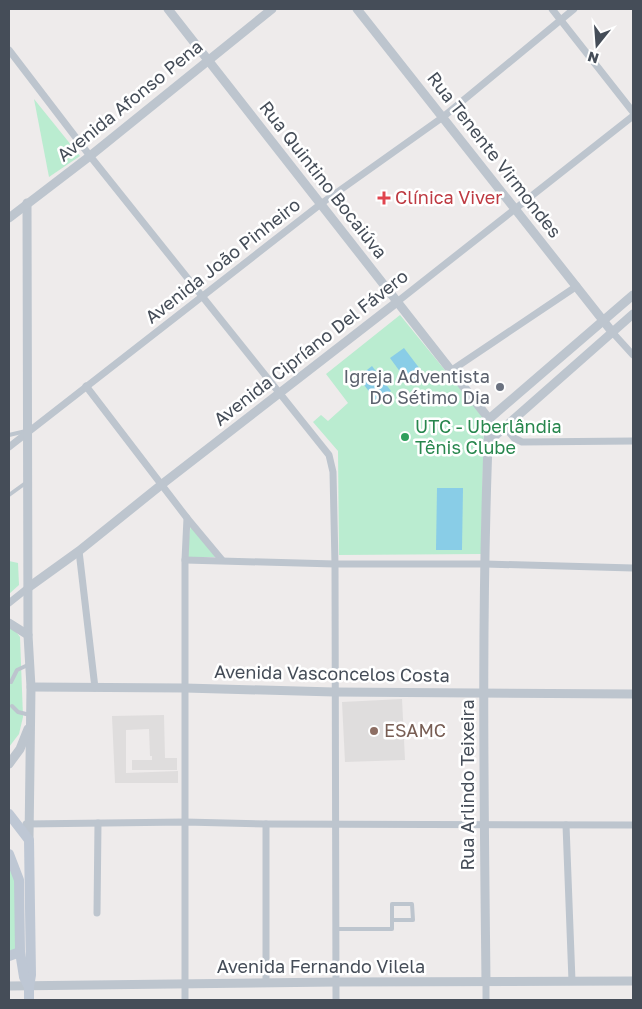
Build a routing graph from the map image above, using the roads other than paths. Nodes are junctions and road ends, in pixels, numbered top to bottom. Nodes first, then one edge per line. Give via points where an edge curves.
1 (168, 9) edge
2 (272, 9) edge
3 (357, 9) edge
4 (552, 9) edge
5 (574, 9) edge
6 (560, 20) junction
7 (9, 50) edge
8 (208, 60) junction
9 (633, 112) edge
10 (633, 116) edge
11 (443, 117) junction
12 (90, 156) junction
13 (28, 203) junction
14 (322, 203) junction
15 (516, 209) junction
16 (9, 218) edge
17 (577, 286) junction
18 (203, 295) junction
19 (633, 295) edge
20 (397, 302) junction
21 (632, 316) edge
22 (603, 322) junction
23 (613, 332) junction
24 (633, 355) edge
25 (555, 363) junction
26 (452, 370) junction
27 (564, 375) junction
28 (86, 386) junction
29 (280, 393) junction
30 (489, 420) junction
31 (505, 427) junction
32 (28, 431) junction
33 (9, 435) edge
34 (633, 441) edge
35 (488, 442) junction
36 (9, 447) edge
37 (28, 481) junction
38 (161, 485) junction
39 (9, 495) edge
40 (187, 518) junction
41 (79, 551) junction
42 (185, 560) junction
43 (222, 560) junction
44 (335, 564) junction
45 (485, 564) junction
46 (633, 568) edge
47 (29, 587) junction
48 (9, 603) edge
49 (9, 623) edge
50 (28, 636) junction
51 (30, 664) junction
52 (11, 682) dead end
53 (31, 687) junction
54 (95, 688) junction
55 (185, 688) junction
56 (334, 692) junction
57 (484, 692) junction
58 (633, 694) edge
59 (12, 706) dead end
60 (30, 715) junction
61 (30, 725) junction
62 (9, 764) edge
63 (9, 814) edge
64 (185, 822) junction
65 (98, 823) junction
66 (30, 824) junction
67 (266, 824) junction
68 (337, 824) junction
69 (484, 824) junction
70 (633, 824) edge
71 (18, 825) junction
72 (566, 825) junction
73 (29, 840) junction
74 (9, 854) edge
75 (97, 913) dead end
76 (392, 920) junction
77 (336, 929) junction
78 (20, 952) junction
79 (9, 956) edge
80 (572, 981) junction
81 (633, 981) edge
82 (266, 982) junction
83 (336, 982) junction
84 (486, 982) junction
85 (185, 984) junction
86 (9, 986) edge
87 (29, 987) junction
88 (28, 1000) edge
89 (185, 1000) edge
90 (336, 1000) edge
91 (486, 1000) edge

1 - 8 street, Rua Quintino Bocaiúva
2 - 8 street, Avenida Afonso Pena
3 - 11 street, Rua Tenente Virmondes
4 - 6 street
5 - 6 street, Avenida João Pinheiro
6 - 9 street
6 - 11 street, Avenida João Pinheiro
7 - 12 street
8 - 12 street, Avenida Afonso Pena
8 - 14 street, Rua Quintino Bocaiúva
10 - 15 street, Avenida Cipríano Del Fávero
11 - 14 street, Avenida João Pinheiro
11 - 15 street, Rua Tenente Virmondes
12 - 13 street, Avenida Afonso Pena
12 - 18 street
13 - 16 street, Avenida Afonso Pena
13 - 32 street
14 - 18 street, Avenida João Pinheiro
14 - 20 street, Rua Quintino Bocaiúva
15 - 17 street, Rua Tenente Virmondes
15 - 20 street, Avenida Cipríano Del Fávero
17 - 22 street, Rua Tenente Virmondes
17 - 26 street
18 - 28 street, Avenida João Pinheiro
18 - 29 street
19 - 22 street
20 - 26 street, Rua Quintino Bocaiúva
20 - 29 street, Avenida Cipríano Del Fávero
21 - 23 street
22 - 23 street, Rua Tenente Virmondes
22 - 25 street
23 - 24 street
23 - 27 street
25 - 27 street
25 - 30 street
26 - 30 street, Rua Quintino Bocaiúva
27 - 31 street
28 - 32 street, Avenida João Pinheiro
28 - 38 street
29 - 38 street, Avenida Cipríano Del Fávero
29 - 44 street via 326,450 331,461
30 - 35 street, Rua Arlindo Teixeira
31 - 34 street via 522,442
31 - 35 street
32 - 33 lane
32 - 36 street, Avenida João Pinheiro
32 - 37 street
35 - 45 street, Rua Arlindo Teixeira
37 - 39 lane
37 - 47 street
38 - 40 street
38 - 41 street, Avenida Cipríano Del Fávero
40 - 42 street
40 - 43 street
41 - 47 street, Avenida Cipríano Del Fávero
41 - 54 street
42 - 43 street
42 - 55 street
43 - 44 street
44 - 45 street
44 - 56 street
45 - 46 street
45 - 57 street, Rua Arlindo Teixeira
47 - 48 street, Avenida Cipríano Del Fávero
47 - 50 street
49 - 50 street
50 - 51 street
51 - 52 lane via 17,670
51 - 53 street
53 - 54 street, Avenida Vasconcelos Costa
53 - 60 street
54 - 55 street, Avenida Vasconcelos Costa
55 - 56 street, Avenida Vasconcelos Costa
55 - 64 street
56 - 57 street, Avenida Vasconcelos Costa
56 - 68 street
57 - 58 street, Avenida Vasconcelos Costa
57 - 69 street, Rua Arlindo Teixeira
59 - 60 lane via 18,712
60 - 61 street
61 - 62 street via 20,749
61 - 66 street
63 - 71 main road
64 - 65 street
64 - 67 street
64 - 85 street
65 - 66 street
65 - 75 street
66 - 71 street
66 - 73 street
67 - 68 street
67 - 82 street
68 - 69 street
68 - 77 street
69 - 72 street
69 - 84 street, Rua Arlindo Teixeira
70 - 72 street
71 - 73 main road
72 - 80 street
73 - 87 main road
74 - 78 main road via 19,880
76 - 76 lane via 392,904 412,904 413,920
76 - 77 lane via 392,929
77 - 83 street
78 - 79 main road
78 - 87 main road
80 - 81 street, Avenida Fernando Vilela
80 - 84 street, Avenida Fernando Vilela
82 - 83 street, Avenida Fernando Vilela
82 - 85 street, Avenida Fernando Vilela
83 - 84 street, Avenida Fernando Vilela
83 - 90 street
84 - 91 street, Rua Arlindo Teixeira
85 - 87 street, Avenida Fernando Vilela
85 - 89 street
86 - 87 street, Avenida Fernando Vilela
87 - 88 main road

